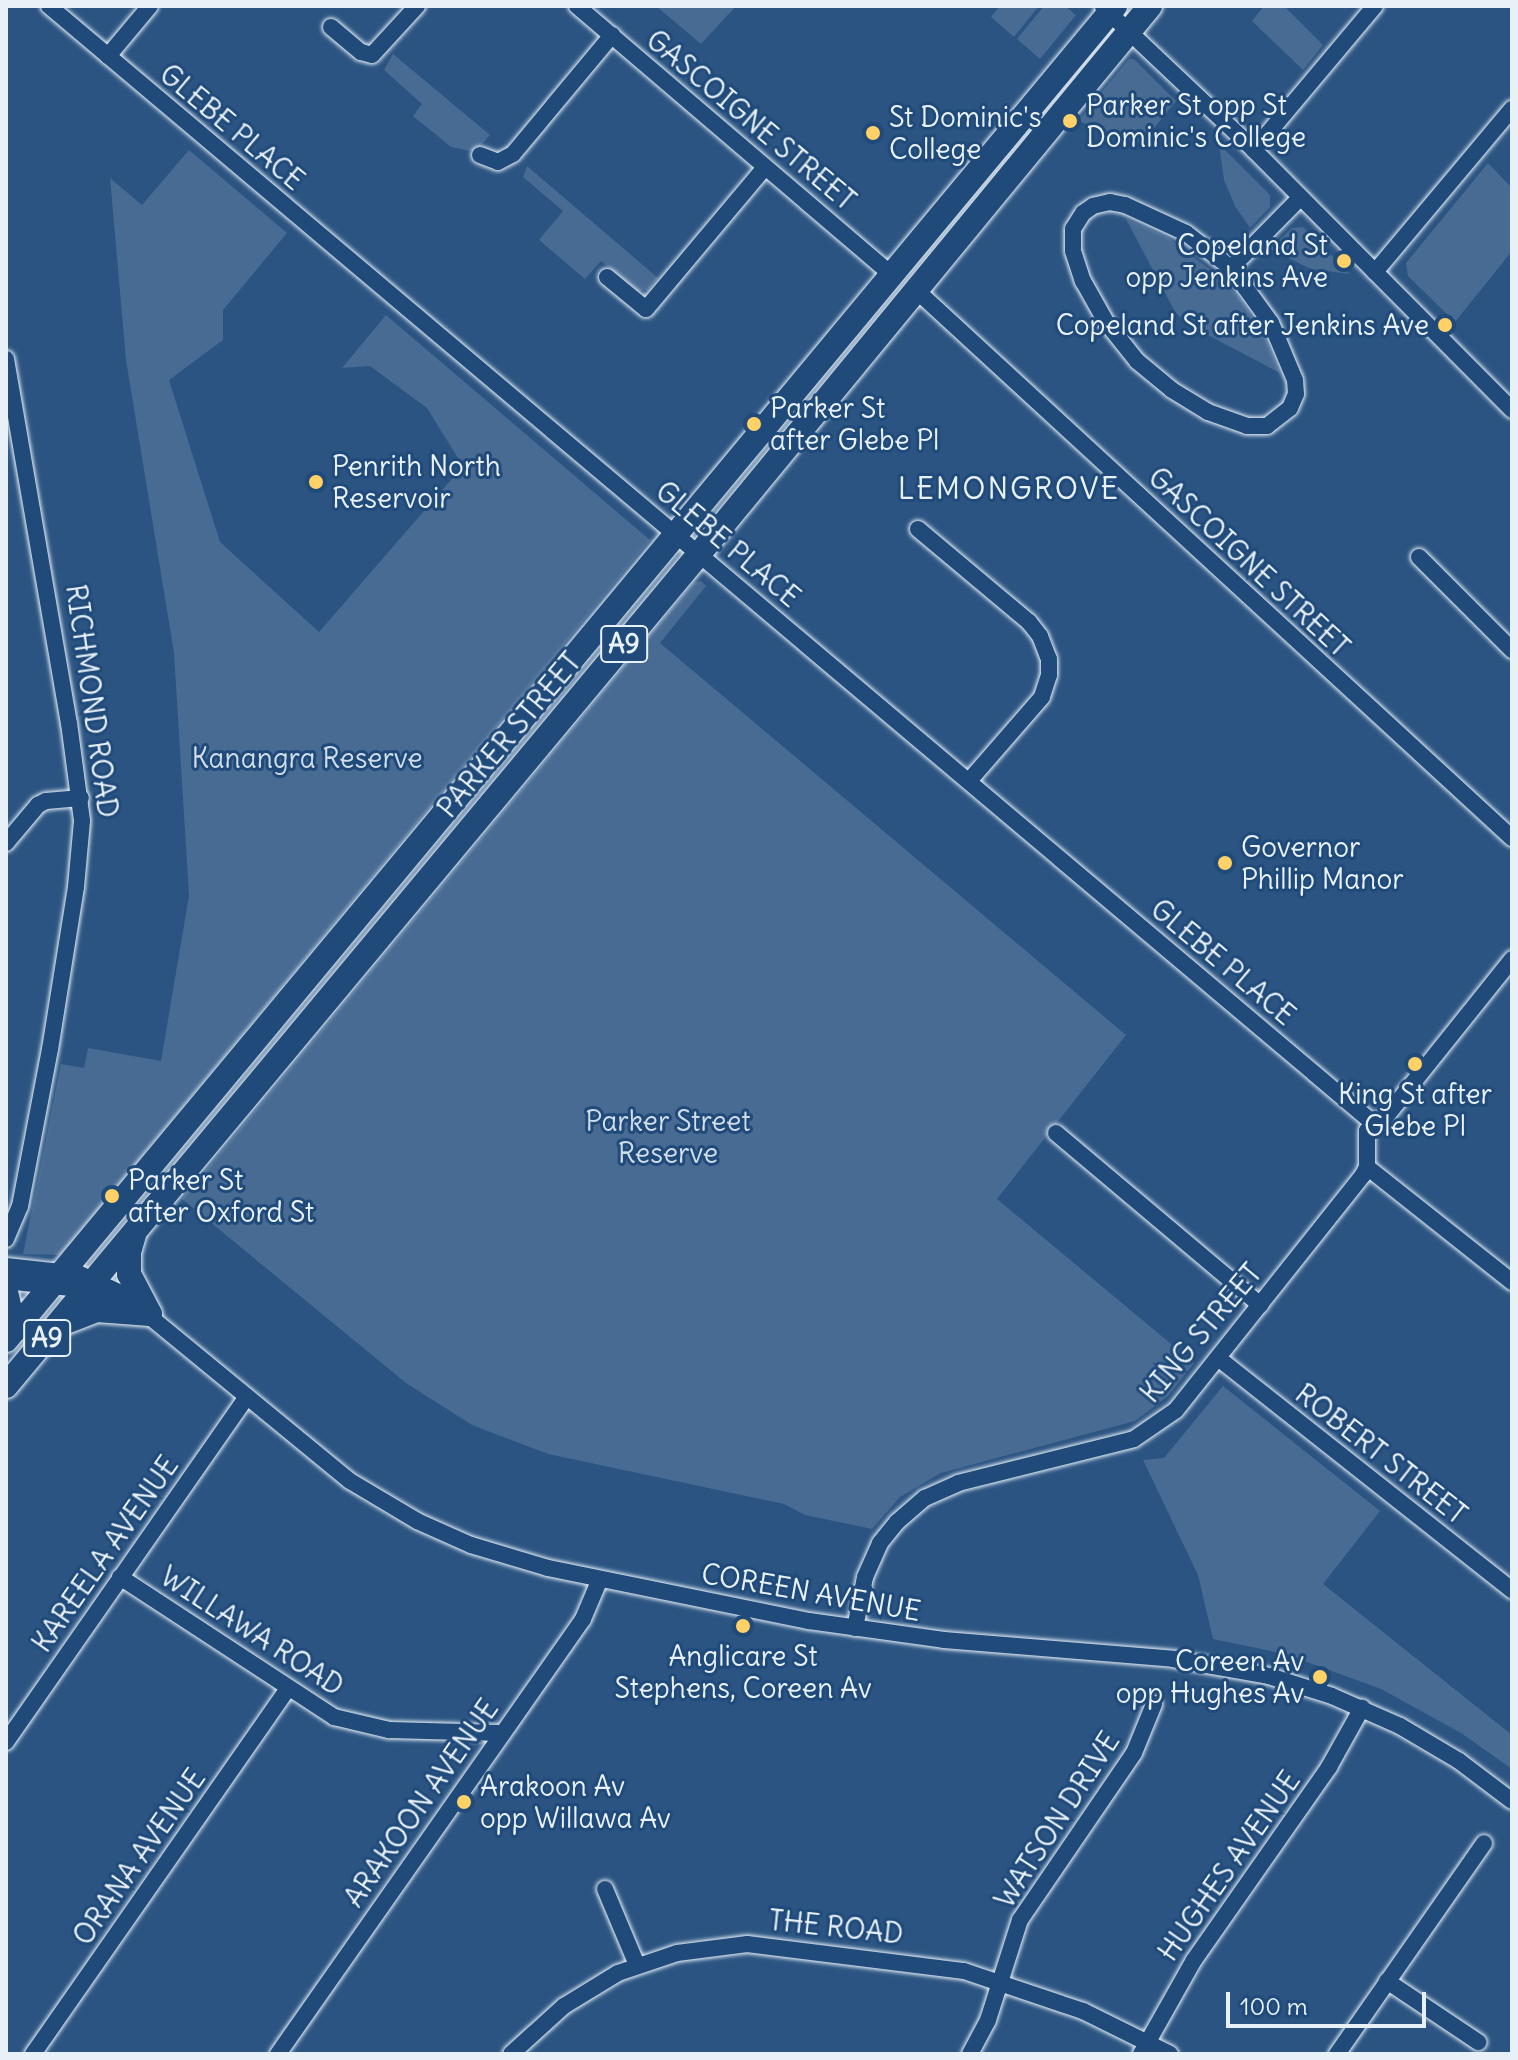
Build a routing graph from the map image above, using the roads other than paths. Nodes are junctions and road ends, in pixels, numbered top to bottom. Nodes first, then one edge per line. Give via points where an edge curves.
1 (49, 6) edge
2 (150, 6) edge
3 (417, 6) edge
4 (577, 6) edge
5 (1150, 6) edge
6 (1375, 6) edge
7 (1109, 8) edge
8 (331, 27) dead end
9 (1130, 31) junction
10 (612, 35) junction
11 (108, 56) junction
12 (1512, 109) edge
13 (1254, 150) junction
14 (480, 155) dead end
15 (765, 167) junction
16 (1300, 198) junction
17 (1231, 268) junction
18 (1375, 272) junction
19 (890, 273) junction
20 (607, 277) dead end
21 (916, 290) junction
22 (6, 359) edge
23 (8, 394) edge
24 (1512, 410) edge
25 (918, 529) dead end
26 (674, 533) junction
27 (699, 554) junction
28 (1419, 557) dead end
29 (1512, 650) edge
30 (969, 781) junction
31 (81, 798) junction
32 (1512, 838) edge
33 (6, 843) edge
34 (1512, 959) edge
35 (1373, 1123) junction
36 (1056, 1133) dead end
37 (1367, 1167) junction
38 (134, 1233) junction
39 (6, 1239) edge
40 (6, 1266) edge
41 (55, 1278) junction
42 (6, 1281) edge
43 (1512, 1282) edge
44 (92, 1285) junction
45 (6, 1292) edge
46 (1260, 1305) junction
47 (150, 1314) junction
48 (58, 1325) junction
49 (10, 1335) edge
50 (1218, 1358) junction
51 (6, 1386) edge
52 (247, 1397) junction
53 (120, 1577) junction
54 (600, 1579) junction
55 (1512, 1590) edge
56 (855, 1628) junction
57 (288, 1689) junction
58 (1154, 1704) dead end
59 (1362, 1708) junction
60 (501, 1733) junction
61 (6, 1742) edge
62 (1512, 1801) edge
63 (1484, 1843) dead end
64 (605, 1889) dead end
65 (637, 1965) junction
66 (999, 1981) junction
67 (1387, 1981) junction
68 (1478, 2042) dead end
69 (1144, 2048) edge
70 (33, 2054) edge
71 (278, 2054) edge
72 (511, 2054) edge
73 (970, 2054) edge
74 (1170, 2054) edge
75 (1337, 2054) edge

1 - 11 street, GLEBE PLACE
2 - 11 street
3 - 8 street via 372,55
4 - 10 street, GASCOIGNE STREET
5 - 9 highway, PARKER STREET / A9
6 - 13 street
7 - 9 street
7 - 19 highway, PARKER STREET / A9 via 999,149
9 - 13 street
9 - 21 highway, PARKER STREET / A9
10 - 14 street via 513,154 498,162
10 - 15 street, GASCOIGNE STREET
11 - 26 street, GLEBE PLACE
12 - 18 street
13 - 16 street
15 - 19 street, GASCOIGNE STREET
15 - 20 street via 646,309
16 - 17 street
16 - 18 street
17 - 17 street via 1263,308 1294,372 1292,404 1267,426 1247,426 1208,412 1137,361 1083,281 1073,251 1073,229 1093,206 1125,205 1186,233
18 - 24 street
19 - 26 highway, PARKER STREET / A9
21 - 27 highway, PARKER STREET / A9
21 - 32 street, GASCOIGNE STREET
22 - 23 street, RICHMOND ROAD
23 - 31 street, RICHMOND ROAD
25 - 30 street via 1029,622 1049,659 1042,697
26 - 27 street, GLEBE PLACE
26 - 41 highway, PARKER STREET / A9
27 - 30 street, GLEBE PLACE
27 - 38 highway, PARKER STREET / A9
28 - 29 street
30 - 35 street, GLEBE PLACE
31 - 33 street via 38,805
31 - 39 street, RICHMOND ROAD via 76,887 50,1049 20,1206
34 - 35 street via 1384,1119
35 - 37 street via 1365,1136
36 - 46 street
37 - 43 street
37 - 46 street, KING STREET
38 - 44 highway, PARKER STREET / A9
38 - 47 highway via 129,1274
40 - 41 street
41 - 42 street, COREEN AVENUE
41 - 44 street, COREEN AVENUE
41 - 49 highway, A9
44 - 47 street, COREEN AVENUE
44 - 48 highway, A9
45 - 49 highway
46 - 50 street, KING STREET
47 - 48 highway via 97,1310
47 - 52 street, COREEN AVENUE
48 - 51 highway, A9
50 - 55 street, ROBERT STREET
50 - 56 street, KING STREET via 1176,1410 1145,1434 958,1483 916,1505 893,1525 873,1555
52 - 53 street, KAREELA AVENUE
52 - 54 street, COREEN AVENUE via 350,1481 417,1521 500,1556
53 - 57 street, WILLAWA ROAD
53 - 61 street, KAREELA AVENUE
54 - 56 street, COREEN AVENUE
54 - 60 street, ARAKOON AVENUE via 583,1619
56 - 59 street, COREEN AVENUE via 1225,1666 1301,1685
57 - 60 street, WILLAWA ROAD via 327,1713 364,1726
57 - 70 street, ORANA AVENUE
58 - 66 street, WATSON DRIVE via 1134,1753 1026,1910
59 - 62 street, COREEN AVENUE via 1437,1747
59 - 69 street, HUGHES AVENUE via 1329,1767 1194,1960
60 - 71 street, ARAKOON AVENUE
63 - 67 street
64 - 65 street
65 - 66 street, THE ROAD via 692,1950 757,1944 923,1963
65 - 72 street, THE ROAD via 578,1996
66 - 69 street, THE ROAD via 1083,2011
66 - 73 street, WATSON DRIVE via 988,2020
67 - 68 street
67 - 75 street
69 - 74 street, THE ROAD

